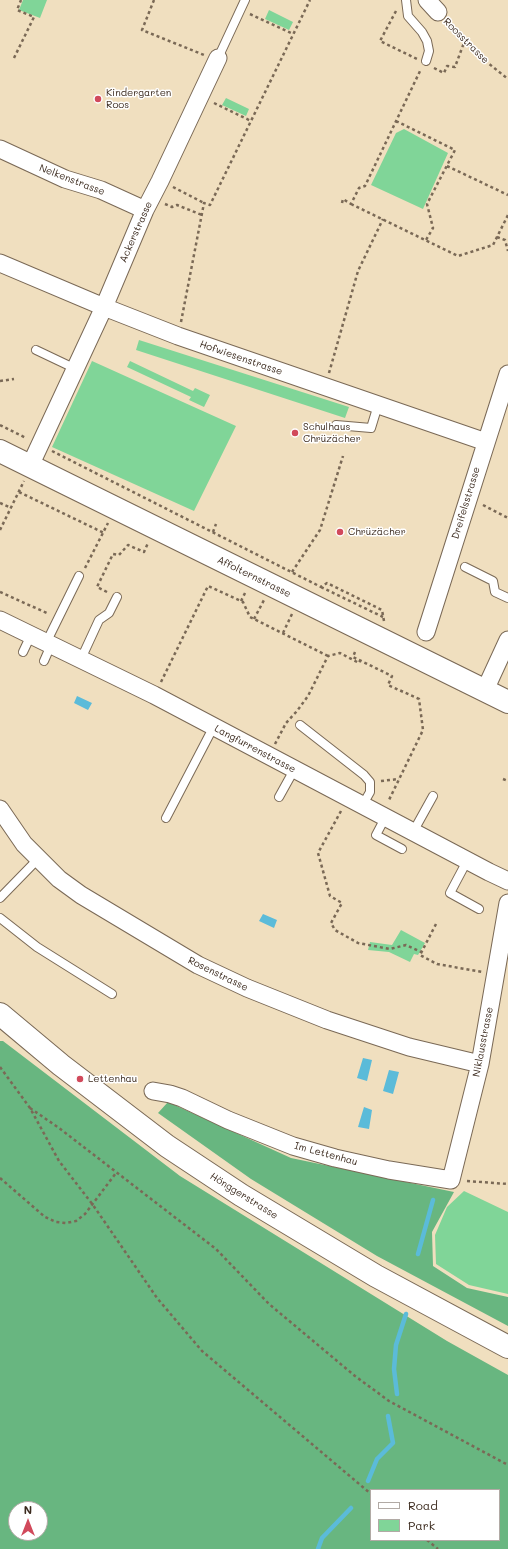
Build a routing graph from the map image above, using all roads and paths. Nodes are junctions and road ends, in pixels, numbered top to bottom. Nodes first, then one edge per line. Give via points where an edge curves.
1 (21, 0) edge
2 (154, 0) edge
3 (245, 0) edge
4 (310, 0) edge
5 (406, 0) edge
6 (432, 6) edge
7 (241, 9) junction
8 (293, 34) junction
9 (14, 58) dead end
10 (218, 59) junction
11 (425, 62) joint
12 (508, 79) edge
13 (201, 97) junction
14 (251, 120) junction
15 (396, 121) junction
16 (0, 149) edge
17 (447, 166) junction
18 (160, 181) junction
19 (508, 195) edge
20 (204, 203) junction
21 (342, 203) dead end
22 (148, 204) junction
23 (351, 204) junction
24 (202, 215) junction
25 (508, 215) edge
26 (383, 219) junction
27 (497, 237) junction
28 (426, 240) junction
29 (508, 250) edge
30 (0, 263) edge
31 (104, 307) junction
32 (178, 336) junction
33 (36, 350) dead end
34 (76, 369) junction
35 (508, 374) edge
36 (14, 379) dead end
37 (0, 381) edge
38 (325, 387) junction
39 (378, 405) junction
40 (0, 425) edge
41 (336, 425) dead end
42 (486, 442) junction
43 (40, 445) junction
44 (0, 451) edge
45 (343, 456) dead end
46 (30, 466) junction
47 (19, 492) junction
48 (468, 498) junction
49 (0, 503) edge
50 (11, 508) junction
51 (508, 518) edge
52 (108, 523) dead end
53 (216, 524) dead end
54 (0, 530) edge
55 (104, 532) junction
56 (212, 532) junction
57 (148, 543) dead end
58 (465, 567) dead end
59 (292, 572) junction
60 (78, 576) joint
61 (322, 587) junction
62 (246, 591) dead end
63 (0, 592) edge
64 (117, 597) joint
65 (508, 598) edge
66 (264, 600) dead end
67 (241, 601) junction
68 (292, 614) dead end
69 (384, 617) junction
70 (58, 618) junction
71 (254, 619) junction
72 (0, 620) edge
73 (391, 624) dead end
74 (426, 632) dead end
75 (283, 633) junction
76 (508, 640) edge
77 (43, 641) junction
78 (24, 652) dead end
79 (355, 652) dead end
80 (328, 656) junction
81 (81, 660) junction
82 (360, 660) junction
83 (44, 661) dead end
84 (485, 690) junction
85 (154, 695) junction
86 (508, 702) edge
87 (300, 725) dead end
88 (214, 726) junction
89 (269, 756) junction
90 (294, 770) junction
91 (400, 778) junction
92 (503, 779) dead end
93 (370, 782) junction
94 (508, 782) edge
95 (432, 796) dead end
96 (279, 797) dead end
97 (362, 806) junction
98 (0, 809) edge
99 (341, 811) dead end
100 (383, 817) junction
101 (166, 818) dead end
102 (413, 832) junction
103 (402, 849) dead end
104 (38, 859) junction
105 (467, 861) junction
106 (508, 881) edge
107 (0, 898) edge
108 (508, 903) edge
109 (479, 909) dead end
110 (0, 918) edge
111 (436, 924) dead end
112 (421, 952) junction
113 (496, 975) junction
114 (112, 994) dead end
115 (0, 1014) edge
116 (480, 1064) junction
117 (0, 1067) edge
118 (153, 1091) dead end
119 (30, 1108) junction
120 (116, 1173) junction
121 (0, 1178) edge
122 (451, 1180) junction
123 (508, 1184) edge
124 (92, 1205) junction
125 (508, 1347) edge
126 (508, 1465) edge
127 (370, 1493) edge
128 (428, 1541) edge
129 (438, 1549) edge

1 - 9 path via 17,10 34,17
2 - 10 path via 142,30
3 - 7 lane, Ackerstrasse
4 - 8 path
5 - 11 lane via 408,16 427,41 429,51
6 - 12 path, Roosstrasse via 483,59
7 - 8 path
7 - 10 lane, Ackerstrasse
8 - 14 path
10 - 13 street, Ackerstrasse
11 - 15 path
13 - 14 path
13 - 18 street, Ackerstrasse
14 - 20 path via 210,206
15 - 17 path via 455,150
15 - 23 path via 365,186 359,188
16 - 22 street, Nelkenstrasse via 65,179
17 - 19 path
17 - 28 path via 428,204 432,228
18 - 20 path
18 - 22 street, Ackerstrasse
20 - 24 path
21 - 23 path via 343,200
22 - 24 path via 172,207 177,205
22 - 31 street, Ackerstrasse
23 - 26 path
24 - 32 path
25 - 27 path
26 - 28 path
26 - 38 path via 358,271
27 - 28 path via 493,245 458,256
27 - 29 path via 504,240
30 - 31 street, Hofwiesenstrasse
31 - 32 street, Hofwiesenstrasse
31 - 34 street, Ackerstrasse
32 - 38 street, Hofwiesenstrasse
33 - 34 lane
34 - 43 street, Ackerstrasse
35 - 42 street, Dreifelsstrasse
36 - 37 path
38 - 39 street, Hofwiesenstrasse
39 - 41 lane via 372,428
39 - 42 street, Hofwiesenstrasse
40 - 43 path
42 - 48 street, Dreifelsstrasse
43 - 46 street, Ackerstrasse
43 - 56 path
44 - 46 main road, Affolternstrasse
45 - 59 path via 320,530
46 - 47 path
46 - 84 main road, Affolternstrasse
47 - 50 path
47 - 55 path
48 - 51 path
48 - 74 street, Dreifelsstrasse
49 - 50 path
50 - 54 path
52 - 55 path
53 - 56 path
55 - 60 path via 83,572
56 - 59 path
57 - 64 path via 144,552 128,545 119,555 113,554 97,587
58 - 65 lane via 493,581 495,592
59 - 61 path
60 - 70 lane
61 - 69 path
61 - 69 path via 327,583 382,610
62 - 67 path
63 - 70 path
64 - 81 lane via 109,613 99,620
66 - 71 path
67 - 71 path via 250,617
67 - 85 path via 208,586
68 - 75 path
69 - 73 path via 384,621
70 - 77 lane
71 - 75 path
72 - 77 street, Langfurrenstrasse
75 - 80 path
76 - 84 street
77 - 78 lane
77 - 81 street, Langfurrenstrasse
77 - 83 lane
79 - 82 path via 353,657
80 - 82 path via 340,653 359,663
80 - 89 path via 308,696 286,723
81 - 85 street, Langfurrenstrasse
82 - 91 path via 392,676 388,685 418,699 423,730
84 - 86 main road, Affolternstrasse
85 - 88 street, Langfurrenstrasse
87 - 93 lane
88 - 89 street, Langfurrenstrasse
88 - 101 lane
89 - 90 street, Langfurrenstrasse
90 - 96 lane
90 - 97 street, Langfurrenstrasse
91 - 93 path
91 - 100 path
92 - 94 path
93 - 97 lane via 370,792
95 - 102 lane
97 - 100 street, Langfurrenstrasse
98 - 104 street, Rosenstrasse
99 - 112 path via 318,853 330,896 342,903 331,923 334,930 358,943 390,949 406,945
100 - 102 street, Langfurrenstrasse
100 - 103 lane via 376,835
102 - 105 street, Langfurrenstrasse
104 - 107 lane
104 - 116 street, Rosenstrasse via 59,879 124,922 198,965 247,988 341,1025 409,1047
105 - 106 street, Langfurrenstrasse
105 - 109 lane via 450,893
108 - 113 street, Niklausstrasse
110 - 114 lane via 38,947
111 - 112 path
112 - 113 path via 420,955 437,964
113 - 116 street, Niklausstrasse
115 - 125 main road, Hönggerstrasse via 61,1065 167,1146 241,1195 376,1276
116 - 122 street, Niklausstrasse
117 - 119 path
118 - 122 street, Im Lettenhau via 182,1098 228,1120 294,1146 389,1170
119 - 120 path
119 - 124 path via 59,1161
120 - 124 path
120 - 126 path via 216,1249 269,1304 355,1376 389,1401
121 - 124 path via 45,1217 56,1222 76,1221
122 - 123 path
124 - 127 path via 157,1298 202,1351
128 - 129 path

